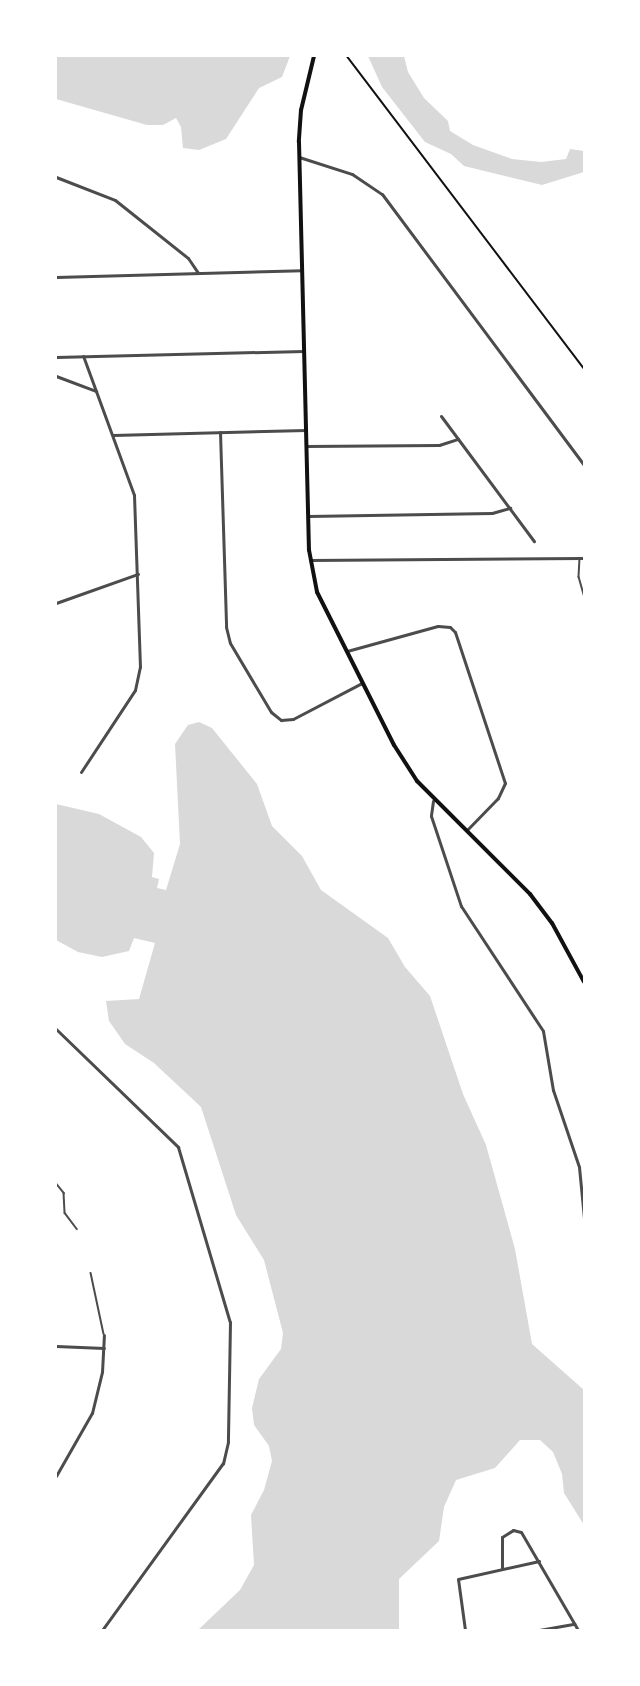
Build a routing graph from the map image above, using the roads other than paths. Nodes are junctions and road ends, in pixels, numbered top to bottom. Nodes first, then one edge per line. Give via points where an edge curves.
1 (314, 56) edge
2 (299, 157) junction
3 (56, 177) edge
4 (302, 270) junction
5 (198, 273) junction
6 (56, 277) edge
7 (304, 351) junction
8 (83, 356) junction
9 (56, 357) edge
10 (56, 376) edge
11 (96, 392) junction
12 (441, 416) dead end
13 (306, 430) junction
14 (220, 432) junction
15 (113, 435) junction
16 (458, 439) junction
17 (306, 446) junction
18 (585, 465) edge
19 (510, 508) junction
20 (308, 516) junction
21 (534, 541) dead end
22 (580, 558) junction
23 (585, 558) edge
24 (310, 561) junction
25 (138, 574) junction
26 (585, 595) edge
27 (56, 603) edge
28 (345, 651) junction
29 (362, 683) junction
30 (81, 772) dead end
31 (433, 801) junction
32 (466, 832) junction
33 (585, 982) edge
34 (56, 1029) edge
35 (56, 1184) edge
36 (585, 1218) edge
37 (77, 1229) dead end
38 (91, 1273) dead end
39 (104, 1335) joint
40 (56, 1346) edge
41 (104, 1347) junction
42 (56, 1476) edge
43 (540, 1561) junction
44 (502, 1568) junction
45 (574, 1624) junction
46 (102, 1630) edge
47 (465, 1630) edge
48 (538, 1630) edge
49 (578, 1630) edge

1 - 2 main road via 300,114
2 - 4 main road
2 - 18 street via 352,174 382,194
3 - 5 street via 115,200 188,258
4 - 5 street
4 - 7 main road
5 - 6 street
7 - 8 street
7 - 13 main road
8 - 9 street
8 - 11 street
10 - 11 street
11 - 15 street
12 - 16 street
13 - 14 street
13 - 17 main road
14 - 15 street
14 - 29 street via 226,627 230,643 271,712 281,720 293,719
15 - 25 street via 134,495
16 - 17 street via 439,445
16 - 19 street
17 - 20 main road
19 - 20 street via 492,513
19 - 21 street
20 - 24 main road
22 - 23 street
22 - 24 street
22 - 26 lane via 579,577
24 - 28 main road via 316,592
25 - 27 street
25 - 30 street via 139,679
28 - 29 main road
28 - 32 street via 438,626 453,629 505,783 498,798
29 - 31 main road via 402,759
31 - 32 main road
31 - 36 street via 435,830 461,906 543,1031 553,1090 577,1156
32 - 33 main road via 538,904
34 - 46 street via 178,1147 230,1322 228,1442 223,1463
35 - 37 lane via 64,1193 65,1213
38 - 39 lane
39 - 41 street
40 - 41 street
41 - 42 street via 92,1413
43 - 44 street
43 - 44 street via 525,1535 513,1530 502,1537
43 - 45 street
44 - 47 street via 458,1579
45 - 48 street
45 - 49 street

